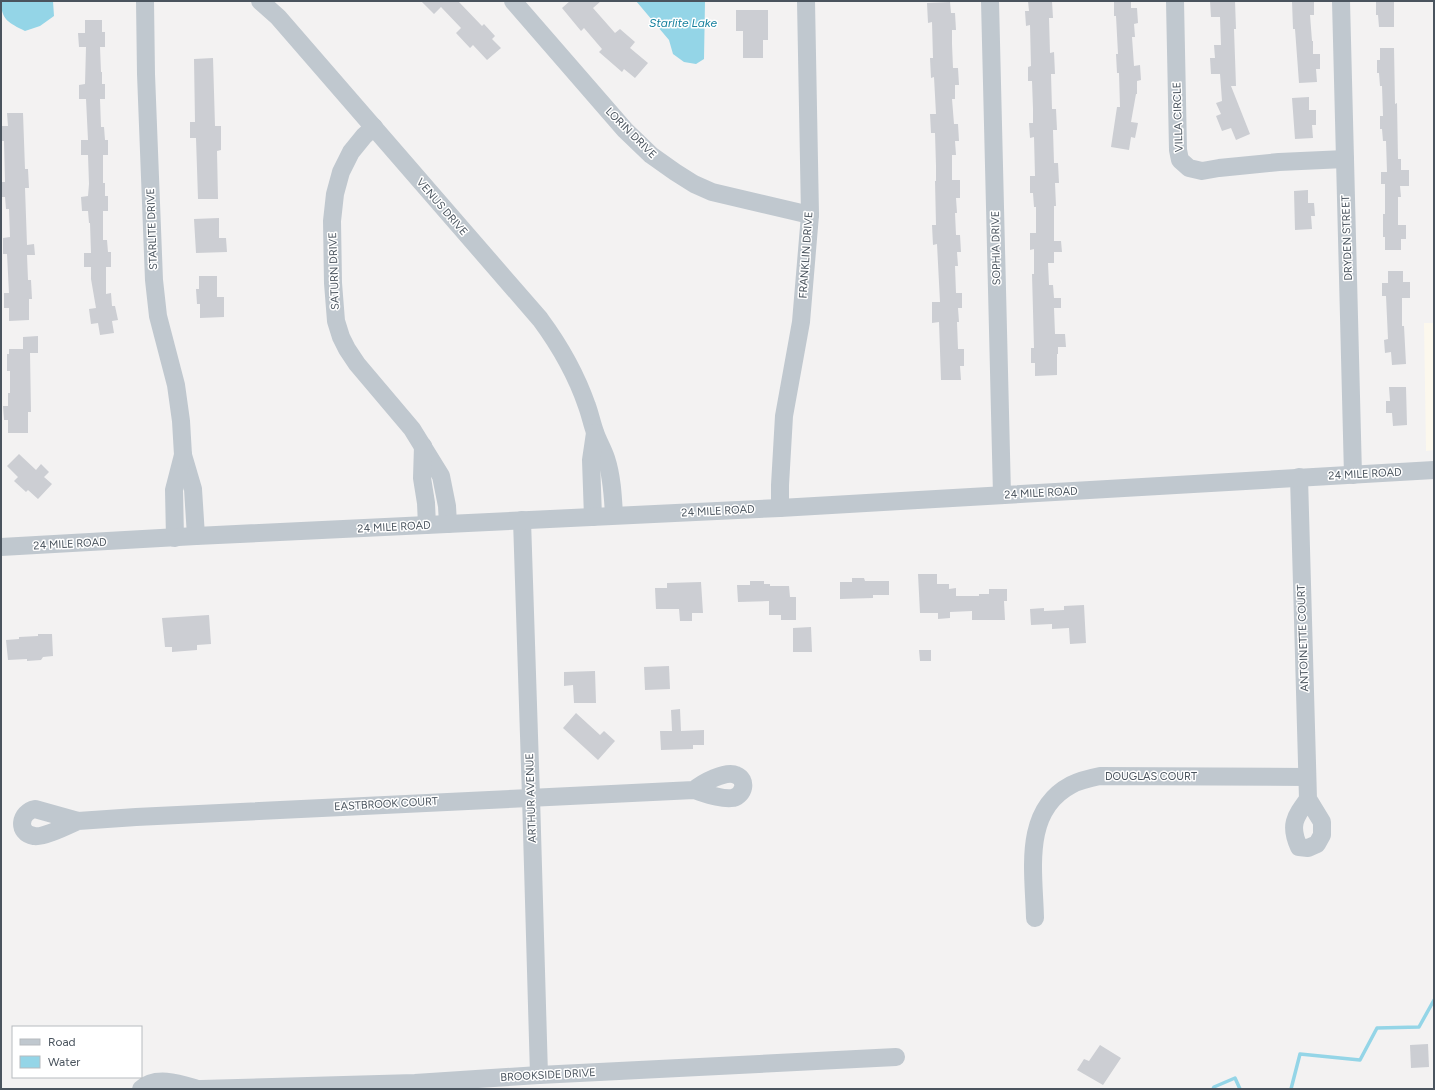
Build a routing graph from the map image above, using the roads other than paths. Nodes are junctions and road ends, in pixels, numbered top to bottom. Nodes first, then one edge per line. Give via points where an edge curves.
1 (145, 1) edge
2 (260, 1) edge
3 (513, 1) edge
4 (806, 1) edge
5 (990, 1) edge
6 (1175, 1) edge
7 (1341, 1) edge
8 (374, 127) junction
9 (1345, 159) junction
10 (810, 215) junction
11 (595, 432) junction
12 (423, 446) junction
13 (183, 455) junction
14 (1434, 470) edge
15 (1353, 475) junction
16 (1299, 478) junction
17 (1002, 495) junction
18 (780, 508) junction
19 (614, 516) junction
20 (593, 517) junction
21 (522, 520) junction
22 (448, 524) junction
23 (427, 525) junction
24 (196, 536) junction
25 (175, 538) junction
26 (1, 548) edge
27 (1307, 777) junction
28 (694, 790) dead end
29 (532, 797) junction
30 (1308, 799) dead end
31 (78, 821) dead end
32 (1035, 918) dead end
33 (896, 1057) dead end
34 (539, 1075) junction
35 (141, 1089) edge
36 (199, 1089) edge

1 - 13 street, STARLITE DRIVE via 154,280 158,316 176,385
2 - 8 street, VENUS DRIVE via 278,17
3 - 10 street, LORIN DRIVE via 650,155 694,184 712,192
4 - 10 street, FRANKLIN DRIVE
5 - 17 street, SOPHIA DRIVE
6 - 9 street, VILLA CIRCLE via 1180,160 1189,168 1202,172 1279,162
7 - 9 street, DRYDEN STREET
8 - 11 street, VENUS DRIVE via 554,337 570,365
8 - 12 street, SATURN DRIVE via 351,152 341,172 335,194 332,221 332,283 336,321 340,336 357,364 412,429
9 - 15 street, DRYDEN STREET
10 - 18 street, FRANKLIN DRIVE via 801,322 784,416
11 - 19 street, VENUS DRIVE via 606,458
11 - 20 street, VENUS DRIVE via 591,460
12 - 22 street, SATURN DRIVE via 441,476
12 - 23 street via 422,478
13 - 24 street, STARLITE DRIVE via 192,489
13 - 25 street, STARLITE DRIVE via 174,490
14 - 15 street, 24 MILE ROAD
15 - 16 street, 24 MILE ROAD
16 - 17 street, 24 MILE ROAD
16 - 27 street, ANTOINETTE COURT
17 - 18 street, 24 MILE ROAD
18 - 19 street, 24 MILE ROAD
19 - 20 street, 24 MILE ROAD
20 - 21 street, 24 MILE ROAD
21 - 22 street, 24 MILE ROAD
21 - 29 street, ARTHUR AVENUE
22 - 23 street, 24 MILE ROAD
23 - 24 street, 24 MILE ROAD
24 - 25 street, 24 MILE ROAD
25 - 26 street, 24 MILE ROAD
27 - 30 street, ANTOINETTE COURT
27 - 32 street, DOUGLAS COURT via 1100,776 1071,785 1049,803 1035,832
28 - 29 street, EASTBROOK COURT
29 - 31 street, EASTBROOK COURT
29 - 34 street, ARTHUR AVENUE
33 - 34 street, BROOKSIDE DRIVE
34 - 36 street, BROOKSIDE DRIVE via 415,1083
35 - 36 street, BROOKSIDE DRIVE via 149,1083 162,1082

